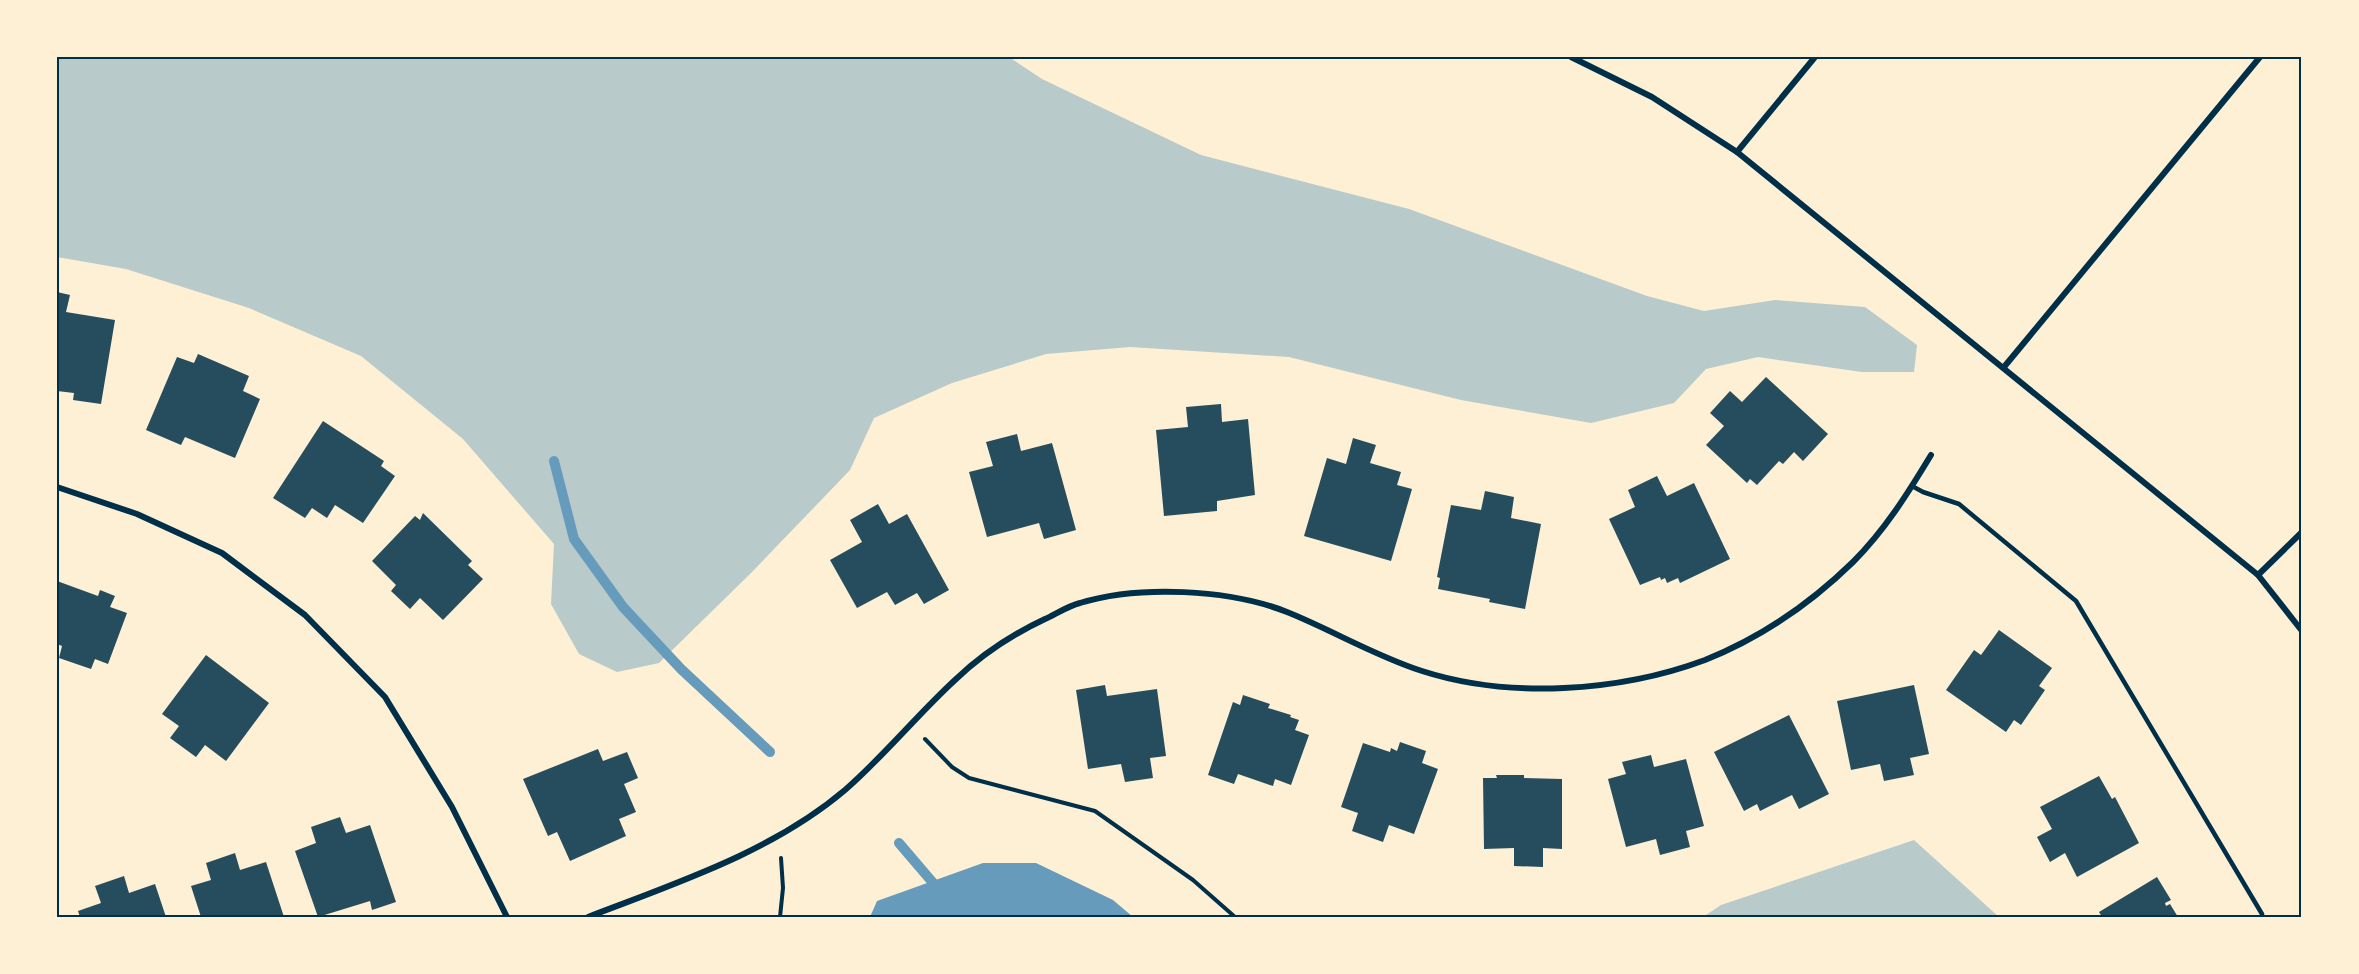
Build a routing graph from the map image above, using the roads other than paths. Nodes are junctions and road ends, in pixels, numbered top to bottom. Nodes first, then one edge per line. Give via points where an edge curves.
1 (1572, 57) edge
2 (1815, 57) edge
3 (2260, 57) edge
4 (1737, 152) junction
5 (2004, 367) junction
6 (1931, 455) dead end
7 (1912, 486) junction
8 (57, 487) edge
9 (2302, 532) edge
10 (2258, 575) junction
11 (2302, 631) edge
12 (2262, 914) dead end
13 (507, 917) edge
14 (588, 917) edge

1 - 4 street via 1652,96
2 - 4 street
3 - 5 street
4 - 5 street
5 - 10 street
6 - 7 street
7 - 12 lane via 1959,504 2076,601
7 - 14 street via 1856,559 1796,609 1704,660 1626,682 1553,689 1479,684 1422,671 1285,611 1219,594 1149,591 1079,603 1016,633 957,677 843,791 779,836 700,874
8 - 13 street via 137,514 222,553 305,615 385,697 452,807
9 - 10 street
10 - 11 street

